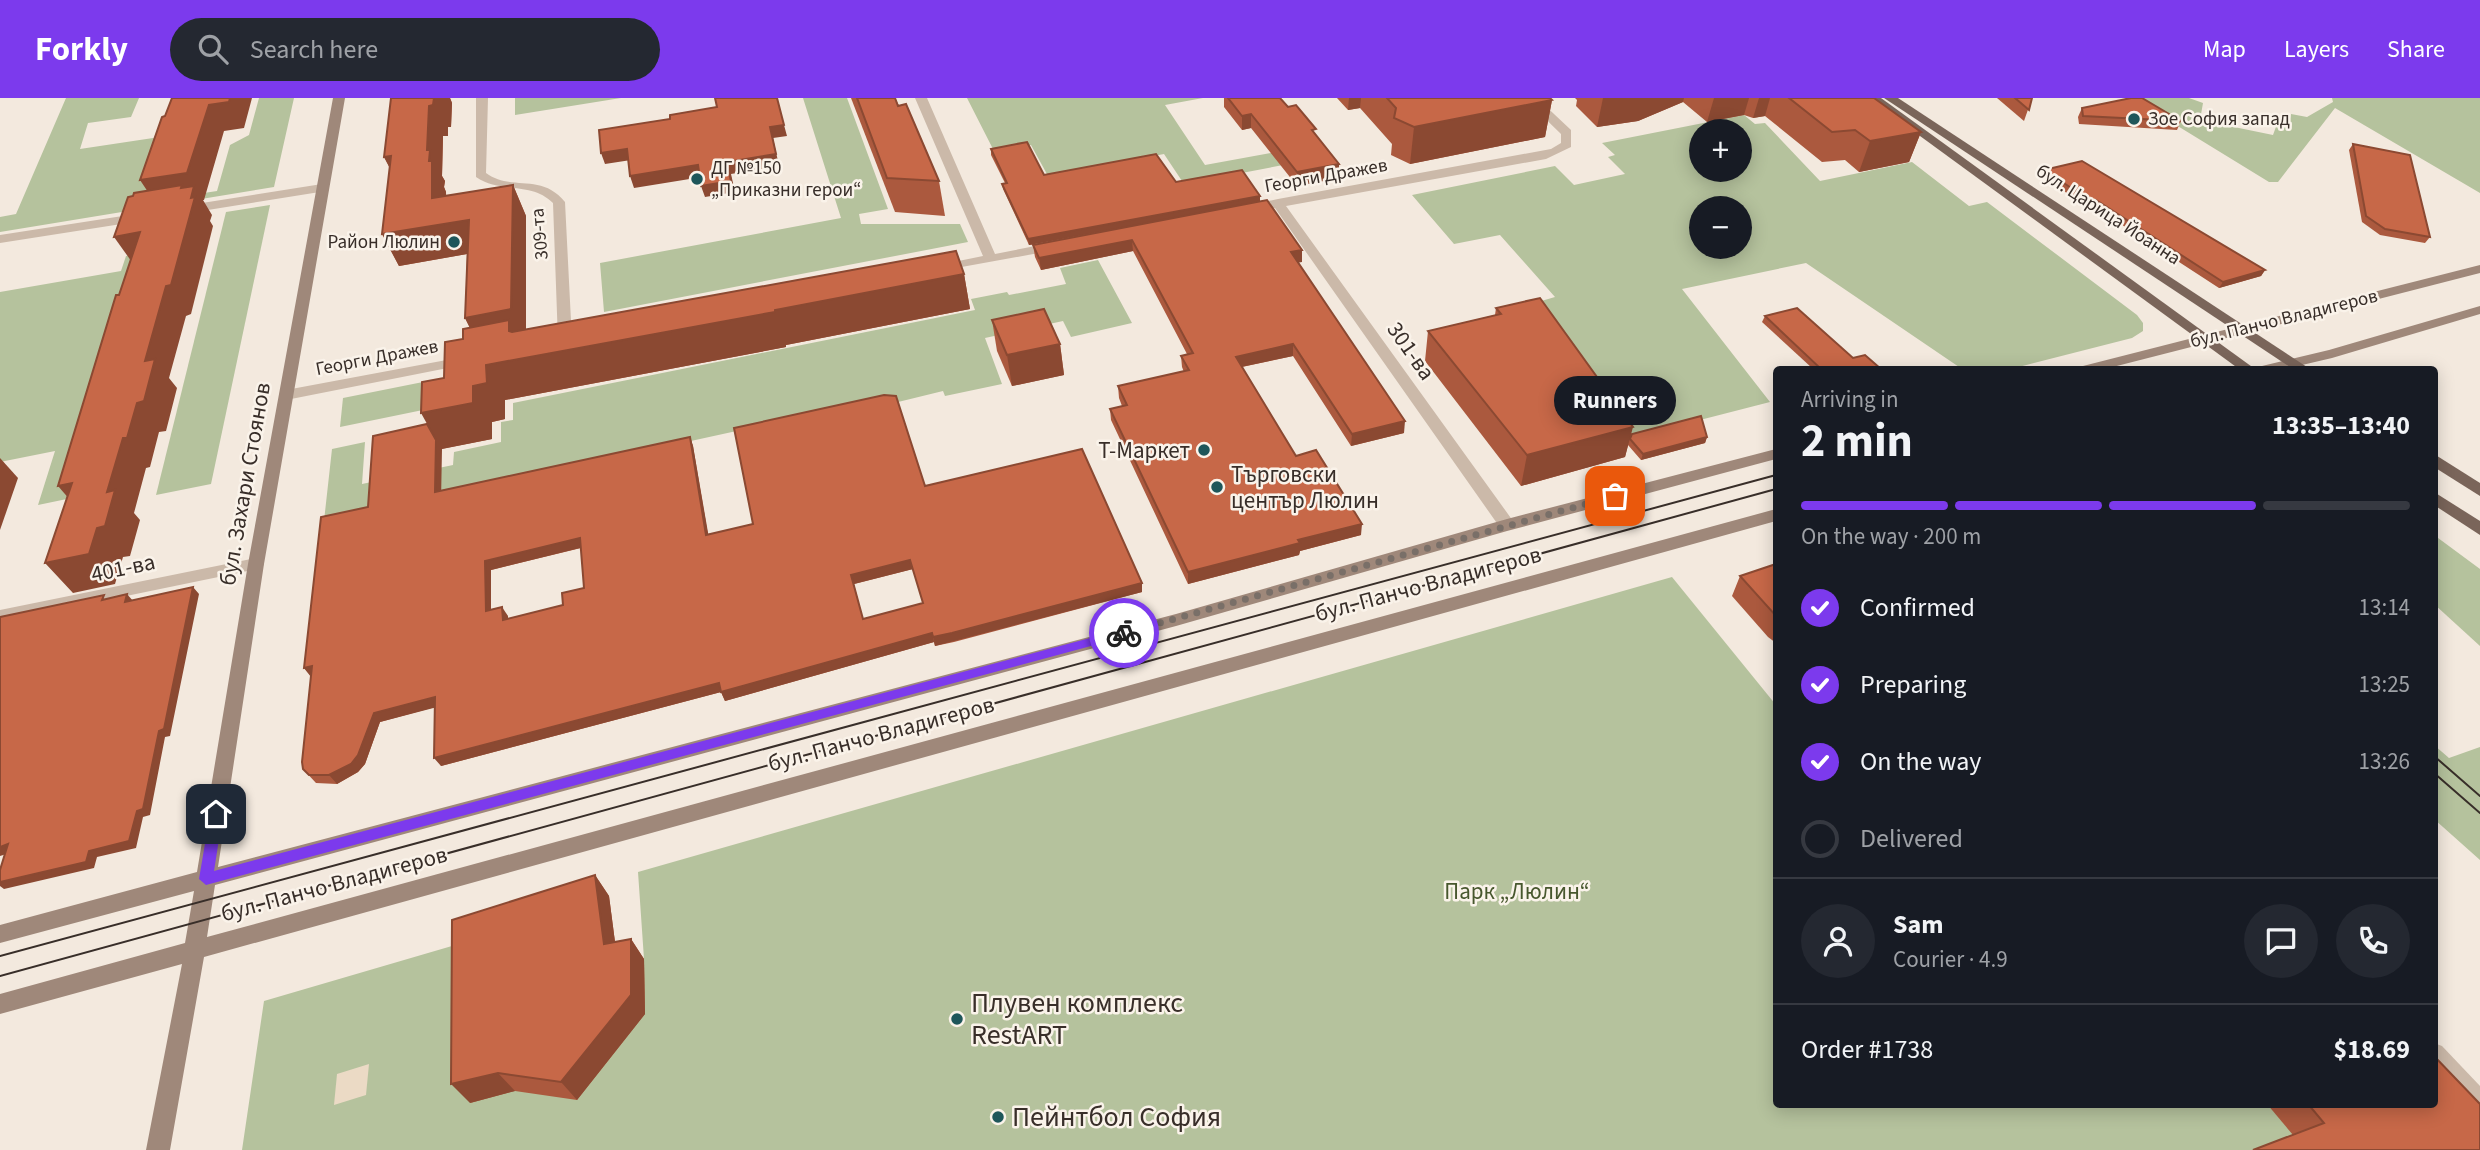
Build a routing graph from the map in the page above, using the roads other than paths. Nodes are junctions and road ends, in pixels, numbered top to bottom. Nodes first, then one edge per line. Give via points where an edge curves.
1 (339, 98) edge
2 (482, 98) edge
3 (921, 98) edge
4 (1530, 98) edge
5 (1874, 98) edge
6 (1890, 98) edge
7 (322, 188) junction
8 (1278, 203) junction
9 (1238, 211) edge
10 (0, 239) edge
11 (1067, 244) edge
12 (991, 259) junction
13 (2480, 269) edge
14 (923, 272) edge
15 (2480, 310) edge
16 (2241, 329) junction
17 (2204, 338) junction
18 (545, 345) edge
19 (483, 357) edge
20 (2099, 366) edge
21 (2244, 366) edge
22 (2299, 366) edge
23 (286, 395) junction
24 (1773, 455) edge
25 (2438, 462) edge
26 (2480, 491) edge
27 (2438, 501) edge
28 (1773, 516) edge
29 (1507, 525) junction
30 (2480, 529) edge
31 (256, 564) junction
32 (0, 616) edge
33 (206, 879) junction
34 (0, 934) edge
35 (195, 949) junction
36 (0, 1004) edge
37 (2438, 1058) edge
38 (2480, 1103) edge
39 (158, 1150) edge

1 - 7 main road, бул. Захари Стоянов
2 - 18 street, 309-та via 480,174 492,182 539,187 559,202 572,340
3 - 12 street
4 - 8 street, Георги Дражев via 1567,133 1563,149
5 - 17 main road, бул. Царица Йоанна
6 - 16 main road, бул. Царица Йоанна
7 - 10 street
7 - 23 main road, бул. Захари Стоянов
8 - 9 street, Георги Дражев
8 - 29 street, 301-ва
11 - 12 street
12 - 14 street
13 - 16 main road, бул. Панчо Владигеров
15 - 22 main road, бул. Панчо Владигеров
16 - 17 main road, бул. Панчо Владигеров
16 - 22 main road, бул. Царица Йоанна
17 - 20 main road, бул. Панчо Владигеров
17 - 21 main road, бул. Царица Йоанна
19 - 23 street, Георги Дражев
23 - 31 main road, бул. Захари Стоянов
24 - 29 main road, бул. Панчо Владигеров
25 - 26 main road
27 - 30 main road
28 - 35 main road, бул. Панчо Владигеров
29 - 33 main road, бул. Панчо Владигеров via 1176,620
31 - 32 street, 401-ва
31 - 33 main road, бул. Захари Стоянов
33 - 34 main road, бул. Панчо Владигеров
33 - 35 main road, бул. Захари Стоянов
35 - 36 main road, бул. Панчо Владигеров
35 - 39 main road, бул. Захари Стоянов
37 - 38 street

